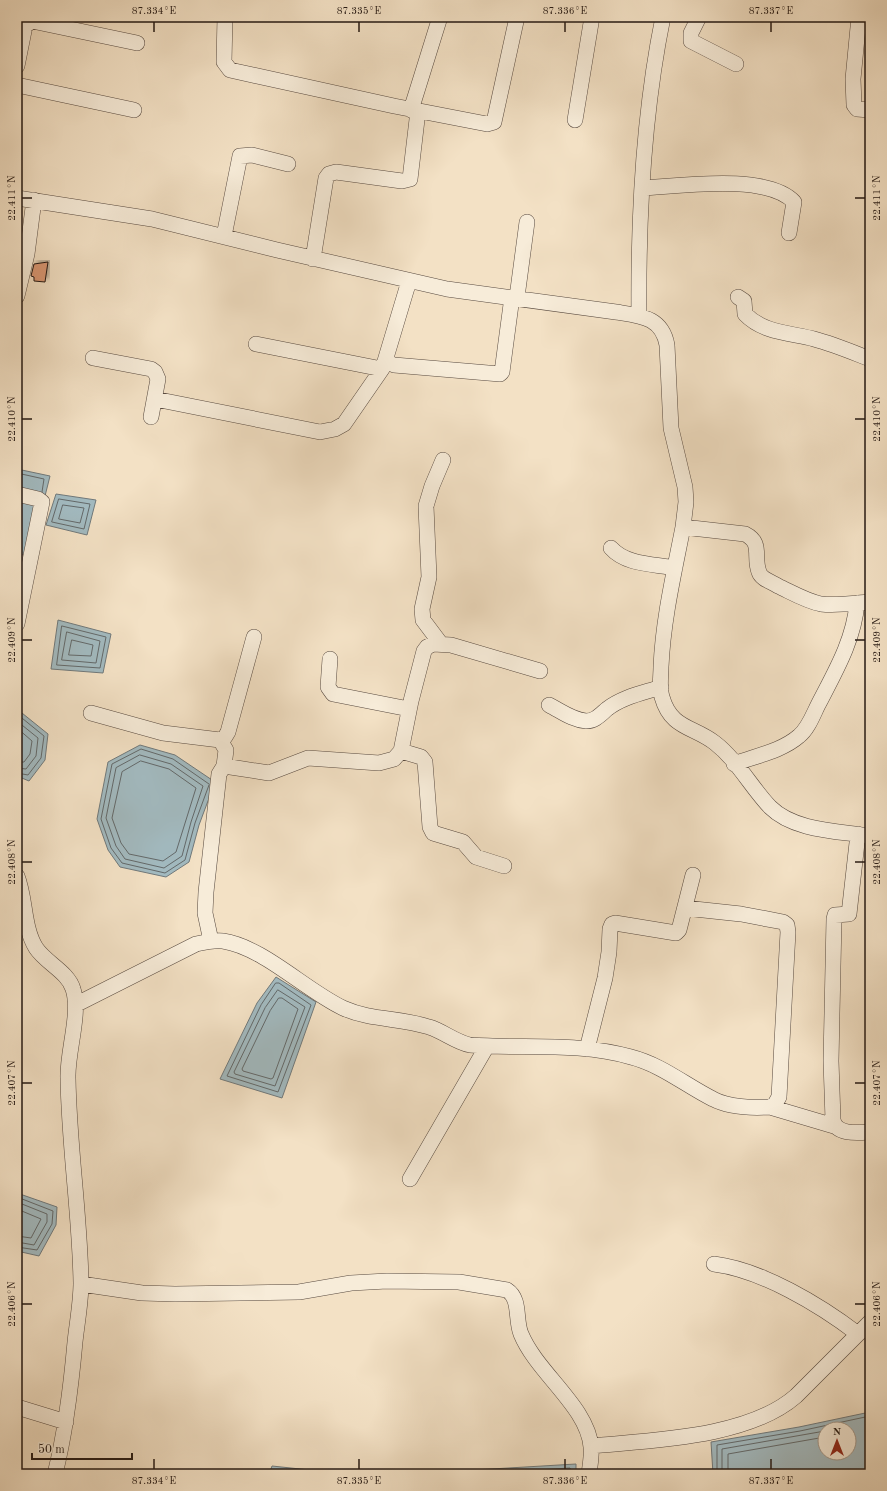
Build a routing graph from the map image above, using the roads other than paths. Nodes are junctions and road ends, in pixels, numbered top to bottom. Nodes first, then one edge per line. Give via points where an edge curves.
1 (225, 17) edge
2 (440, 17) edge
3 (517, 17) edge
4 (592, 17) edge
5 (663, 17) edge
6 (699, 17) edge
7 (859, 17) edge
8 (137, 44) dead end
9 (736, 64) dead end
10 (17, 66) edge
11 (17, 85) edge
12 (134, 110) dead end
13 (415, 110) junction
14 (870, 110) edge
15 (575, 120) dead end
16 (288, 164) dead end
17 (642, 188) junction
18 (17, 198) edge
19 (34, 200) junction
20 (527, 222) dead end
21 (789, 233) dead end
22 (224, 236) junction
23 (313, 259) junction
24 (409, 281) junction
25 (17, 296) edge
26 (514, 297) junction
27 (738, 297) dead end
28 (639, 316) junction
29 (256, 344) dead end
30 (93, 358) dead end
31 (870, 359) edge
32 (384, 365) junction
33 (155, 399) junction
34 (151, 417) dead end
35 (443, 460) dead end
36 (17, 494) edge
37 (683, 527) junction
38 (611, 548) dead end
39 (675, 568) junction
40 (864, 603) edge
41 (17, 624) edge
42 (254, 637) dead end
43 (441, 644) junction
44 (330, 659) dead end
45 (540, 671) dead end
46 (661, 687) junction
47 (549, 705) dead end
48 (410, 709) junction
49 (91, 713) dead end
50 (220, 740) junction
51 (401, 750) junction
52 (734, 764) junction
53 (224, 766) junction
54 (864, 835) edge
55 (504, 866) dead end
56 (693, 875) dead end
57 (17, 876) edge
58 (685, 908) junction
59 (211, 941) junction
60 (76, 1004) junction
61 (487, 1046) junction
62 (587, 1049) junction
63 (770, 1107) junction
64 (834, 1126) junction
65 (870, 1132) edge
66 (410, 1178) dead end
67 (714, 1264) dead end
68 (81, 1284) junction
69 (870, 1322) edge
70 (858, 1334) junction
71 (17, 1407) edge
72 (66, 1422) junction
73 (591, 1446) junction
74 (55, 1474) edge
75 (589, 1474) edge

1 - 13 street via 224,62 230,70
2 - 13 street
3 - 13 street via 494,122 487,124
4 - 15 street
5 - 17 street via 652,69
6 - 9 street via 691,33 691,41
7 - 14 street via 853,79 854,105 857,109
8 - 10 street via 32,21 25,26
11 - 12 street
13 - 23 street via 410,180 336,172 329,174 326,178
16 - 22 street via 252,155 240,156
17 - 21 street via 761,185 794,202
17 - 28 street via 639,230
18 - 19 street
19 - 22 street via 152,219
19 - 25 street
20 - 26 street
22 - 23 street
23 - 24 street
24 - 26 street via 447,289
24 - 32 street
26 - 28 street
26 - 32 street via 500,374
27 - 31 street via 744,301 746,314 760,325 815,339
28 - 37 street via 660,325 666,335 671,428 685,487
29 - 32 street
30 - 33 street via 155,372 158,379
32 - 33 street via 344,424 320,432
33 - 34 street
35 - 43 street via 426,506 429,577 422,609 423,620
36 - 41 street via 42,502
37 - 39 street
37 - 40 street via 746,534 753,538 760,574 799,596 819,604
38 - 39 street via 616,555 625,560
39 - 46 street via 662,643
40 - 52 street via 836,670 801,736 788,744
42 - 50 street via 228,732 225,738
43 - 45 street
43 - 48 street via 427,647 424,651
44 - 48 street via 328,687 333,694
46 - 47 street via 626,698 596,718 586,721 572,718
46 - 52 street via 668,712 688,730 714,743
48 - 51 street
49 - 50 street via 163,733
50 - 53 street via 226,750
51 - 53 street via 399,755 387,762 308,758 269,773
51 - 55 street via 421,757 425,762 430,827 433,833 463,842 476,857
52 - 54 street via 772,808 787,818 802,825
53 - 59 street via 219,774 206,892 205,913
54 - 64 street via 849,914 835,915 834,919 831,1061
56 - 58 street
57 - 60 street via 28,932 36,948 73,988
58 - 62 street via 676,933 612,924 605,978
58 - 63 street via 741,914 783,922 787,926 779,1097
59 - 60 street via 196,944
59 - 61 street via 243,946 343,1008 376,1019 429,1027 461,1043
60 - 68 street via 68,1062 68,1124
61 - 62 street
61 - 66 street
62 - 63 street via 632,1057 652,1064 713,1100
63 - 64 street
64 - 65 street via 846,1131
67 - 70 street via 733,1266 758,1275 837,1318
68 - 72 street
68 - 73 street via 142,1293 175,1294 299,1292 352,1283 387,1281 459,1282 507,1290 515,1299 521,1335 541,1368 572,1404 584,1423
69 - 70 street
70 - 73 street via 796,1396 772,1413 692,1437
71 - 72 street
72 - 74 street
73 - 75 street

